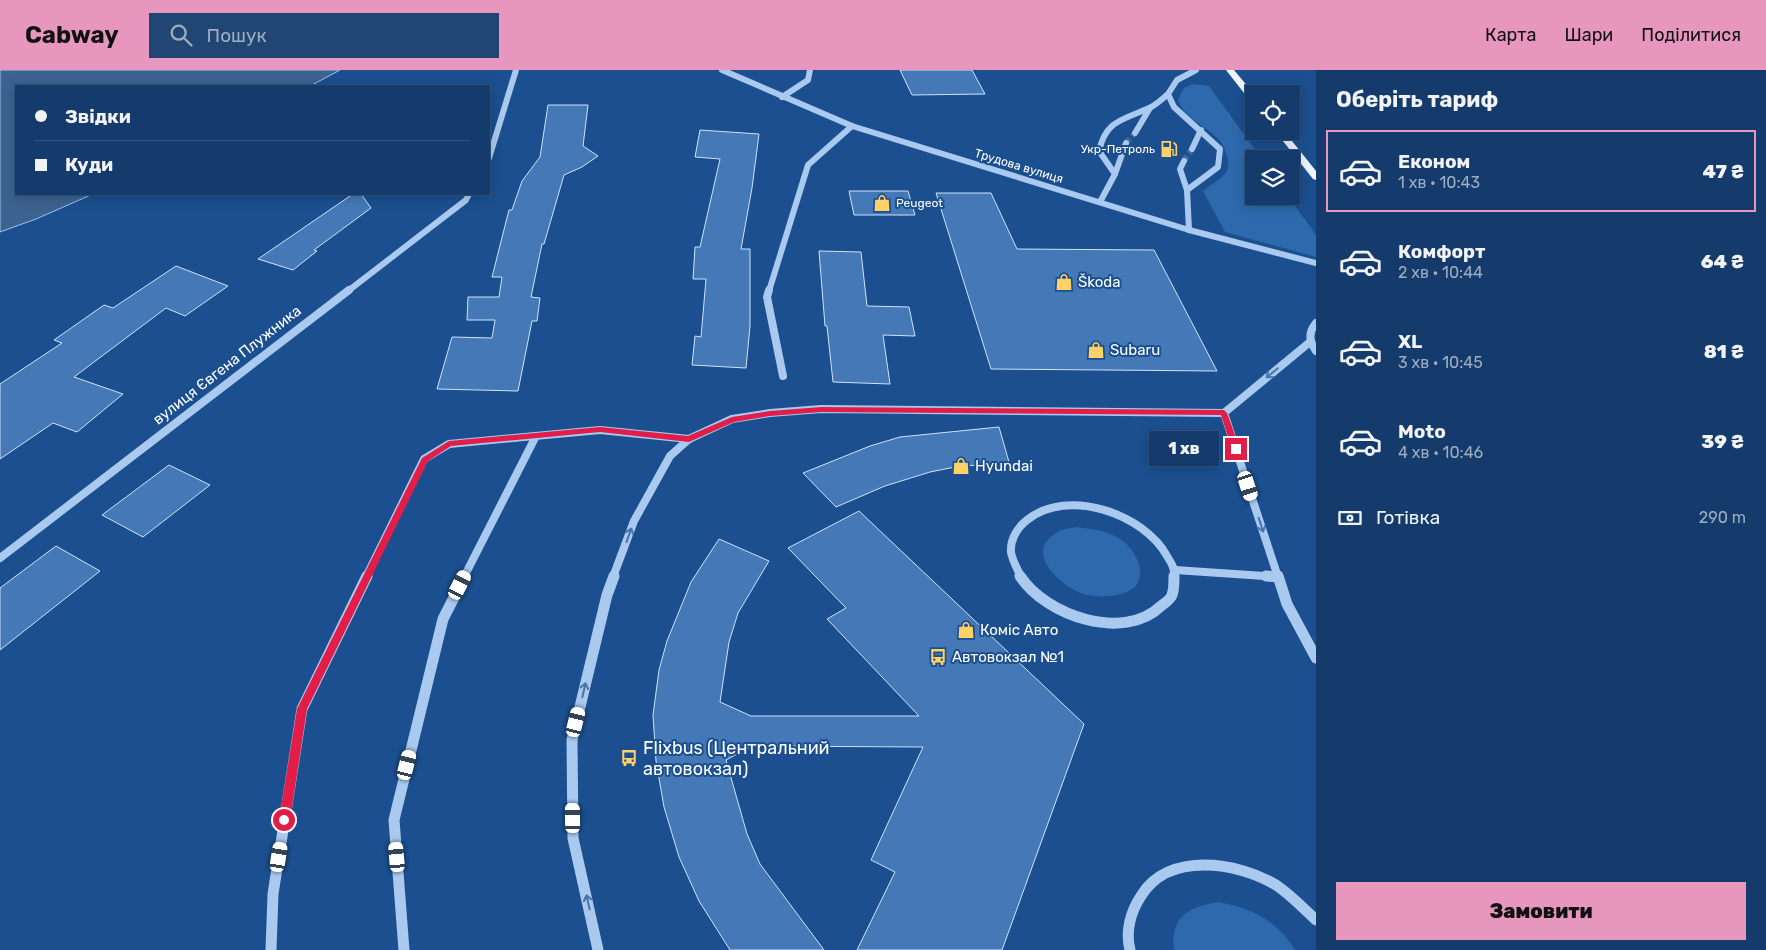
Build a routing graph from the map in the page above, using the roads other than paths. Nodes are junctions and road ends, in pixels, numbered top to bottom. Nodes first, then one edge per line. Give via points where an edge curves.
1 (516, 70) edge
2 (722, 70) edge
3 (810, 70) edge
4 (1196, 70) edge
5 (1230, 70) edge
6 (1245, 89) edge
7 (1168, 94) junction
8 (782, 97) junction
9 (1150, 108) junction
10 (852, 126) junction
11 (1201, 130) junction
12 (1135, 133) tunnel mouth
13 (1286, 140) edge
14 (1126, 143) tunnel mouth
15 (1192, 149) tunnel mouth
16 (490, 155) edge
17 (1184, 161) tunnel mouth
18 (1115, 174) junction
19 (1316, 177) edge
20 (1187, 190) junction
21 (469, 195) edge
22 (1100, 202) junction
23 (1189, 230) junction
24 (1316, 263) edge
25 (1314, 326) edge
26 (1310, 342) junction
27 (1316, 351) edge
28 (783, 376) dead end
29 (1224, 413) junction
30 (536, 436) junction
31 (689, 439) junction
32 (0, 558) edge
33 (1175, 570) junction
34 (1278, 577) junction
35 (1316, 658) edge
36 (1316, 920) edge
37 (271, 950) edge
38 (404, 950) edge
39 (598, 950) edge
40 (1130, 950) edge

1 - 16 street
2 - 8 street, Трудова вулиця
3 - 8 street via 808,80
4 - 7 street via 1177,80
5 - 6 main road
7 - 9 street
7 - 11 street via 1174,107
8 - 10 street, Трудова вулиця
9 - 12 street
9 - 18 street via 1114,121 1100,139 1098,150
10 - 22 street, Трудова вулиця
10 - 28 street via 808,165 767,298
11 - 15 street
11 - 20 street via 1220,149 1218,167
13 - 19 main road
14 - 18 street
17 - 20 street via 1180,169
18 - 22 street
20 - 23 street
21 - 32 street, вулиця Євгена Плужника
22 - 23 street, Трудова вулиця
23 - 24 street, Трудова вулиця
25 - 26 street
26 - 27 street
26 -> 29 street
29 - 31 street via 821,409 732,420
29 -> 34 street
30 - 31 street via 600,430
30 - 37 street via 449,444 424,459 302,709 273,894
30 - 38 street via 443,618 394,820
39 -> 31 street via 573,838 572,740 607,596 634,521 670,456
33 - 33 street via 1172,596 1152,615 1120,623 1091,620 1046,602 1021,578 1011,552 1017,528 1037,512 1067,505 1102,509 1135,523 1161,544
33 - 34 street
34 - 35 street via 1287,604
36 - 40 street via 1299,902 1260,877 1219,865 1180,866 1150,882 1132,909

